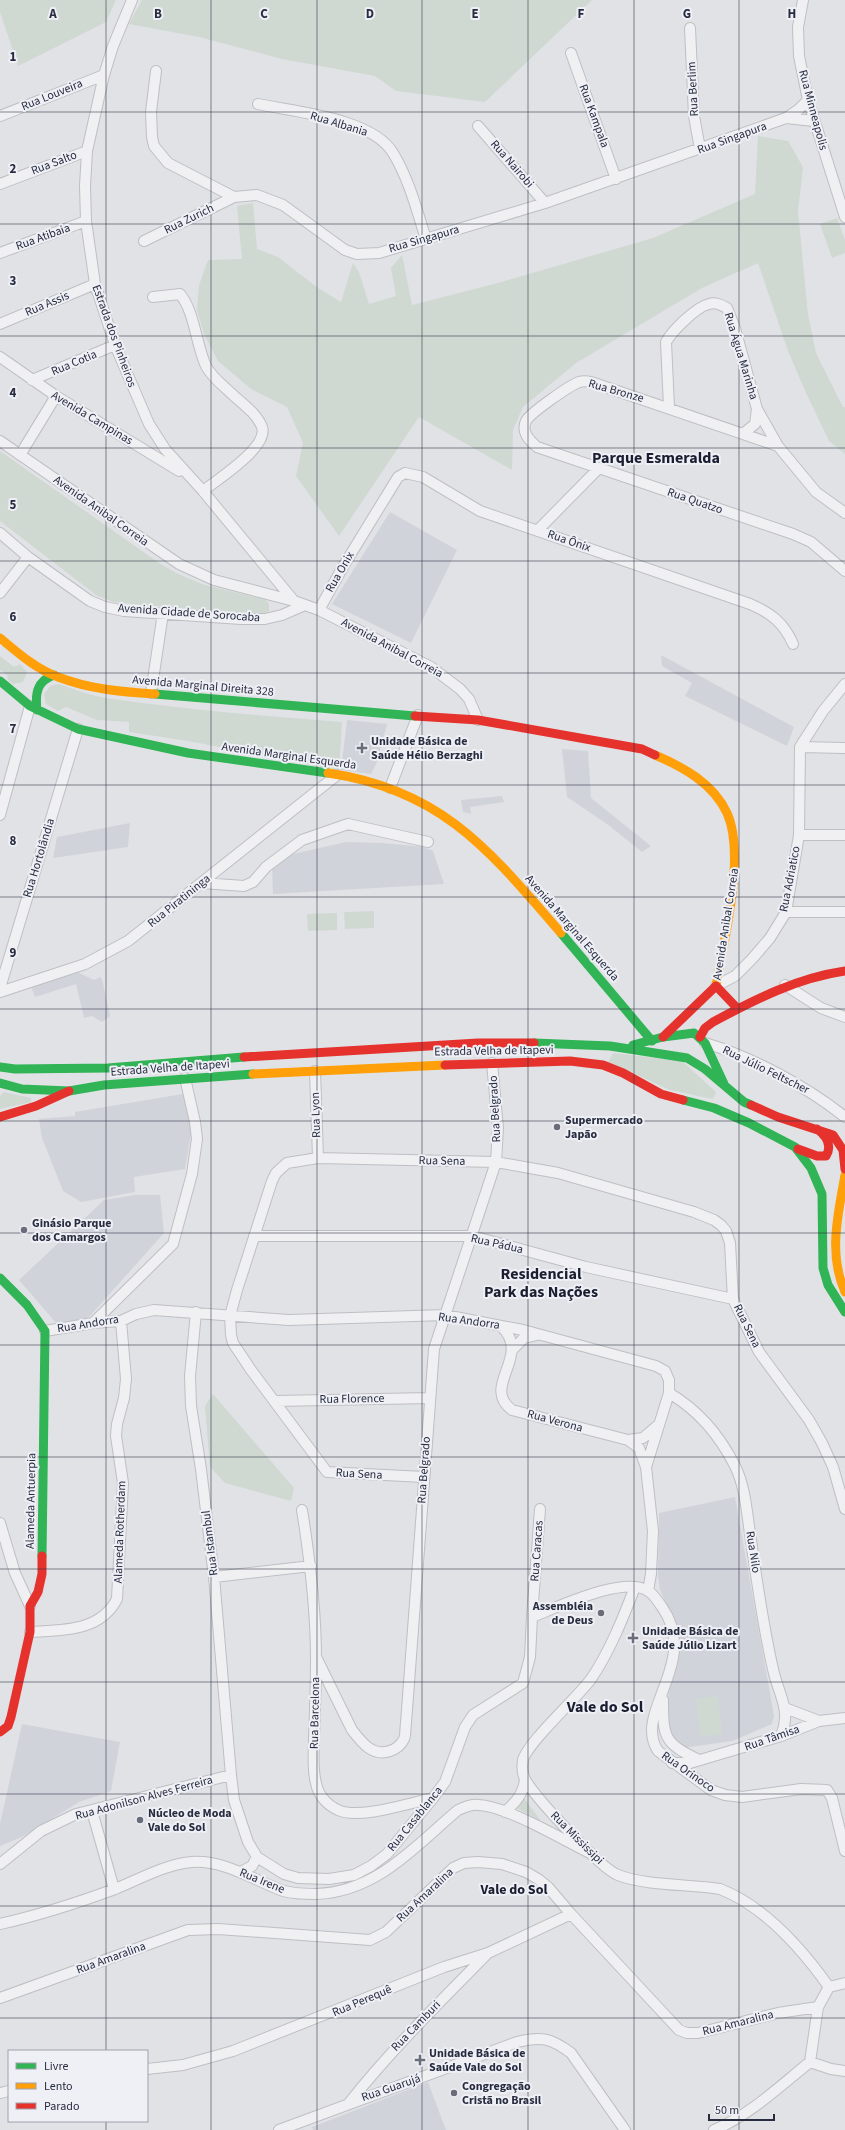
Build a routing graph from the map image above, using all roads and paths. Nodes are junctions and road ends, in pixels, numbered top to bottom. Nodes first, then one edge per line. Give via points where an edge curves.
1 (132, 0) edge
2 (803, 0) edge
3 (690, 28) dead end
4 (571, 53) dead end
5 (156, 71) dead end
6 (104, 75) junction
7 (808, 100) junction
8 (258, 104) dead end
9 (0, 116) edge
10 (786, 118) junction
11 (814, 121) junction
12 (478, 126) dead end
13 (700, 149) junction
14 (87, 151) junction
15 (616, 179) junction
16 (0, 184) edge
17 (234, 197) junction
18 (545, 203) junction
19 (845, 217) edge
20 (86, 221) junction
21 (426, 239) junction
22 (144, 241) dead end
23 (0, 253) edge
24 (95, 284) junction
25 (153, 297) dead end
26 (0, 324) edge
27 (115, 345) junction
28 (0, 357) edge
29 (32, 380) junction
30 (56, 396) junction
31 (669, 407) junction
32 (757, 409) junction
33 (744, 433) junction
34 (0, 441) edge
35 (778, 446) junction
36 (537, 447) joint
37 (20, 455) junction
38 (598, 469) junction
39 (187, 475) junction
40 (203, 491) junction
41 (845, 513) edge
42 (538, 530) junction
43 (0, 533) edge
44 (362, 534) joint
45 (28, 557) junction
46 (845, 571) edge
47 (0, 593) edge
48 (294, 601) junction
49 (305, 605) junction
50 (319, 610) junction
51 (163, 613) junction
52 (0, 638) edge
53 (793, 644) dead end
54 (28, 660) junction
55 (33, 675) dead end
56 (54, 675) junction
57 (0, 681) edge
58 (845, 684) edge
59 (25, 687) dead end
60 (12, 690) junction
61 (152, 693) junction
62 (34, 708) junction
63 (418, 715) junction
64 (478, 720) junction
65 (78, 729) junction
66 (800, 747) junction
67 (845, 748) edge
68 (337, 775) junction
69 (390, 788) junction
70 (0, 815) edge
71 (798, 835) junction
72 (845, 835) edge
73 (428, 842) dead end
74 (202, 882) junction
75 (786, 912) junction
76 (845, 912) edge
77 (845, 970) edge
78 (785, 985) junction
79 (716, 986) junction
80 (0, 988) edge
81 (0, 992) edge
82 (738, 1008) junction
83 (845, 1017) edge
84 (663, 1037) junction
85 (703, 1040) junction
86 (652, 1041) junction
87 (622, 1047) junction
88 (492, 1063) junction
89 (0, 1067) edge
90 (108, 1068) junction
91 (315, 1071) junction
92 (185, 1078) junction
93 (1, 1085) edge
94 (727, 1089) junction
95 (69, 1091) junction
96 (845, 1116) edge
97 (0, 1117) edge
98 (814, 1127) junction
99 (795, 1147) junction
100 (318, 1158) junction
101 (496, 1162) junction
102 (845, 1169) edge
103 (845, 1175) edge
104 (254, 1236) junction
105 (472, 1236) junction
106 (0, 1278) edge
107 (845, 1292) edge
108 (733, 1299) junction
109 (196, 1312) junction
110 (845, 1312) edge
111 (230, 1316) junction
112 (445, 1316) junction
113 (120, 1321) junction
114 (93, 1323) junction
115 (501, 1326) junction
116 (45, 1331) junction
117 (538, 1335) junction
118 (512, 1350) junction
119 (669, 1393) junction
120 (430, 1398) junction
121 (275, 1400) junction
122 (660, 1422) junction
123 (628, 1440) junction
124 (646, 1467) junction
125 (424, 1477) junction
126 (540, 1509) dead end
127 (845, 1509) edge
128 (302, 1510) dead end
129 (0, 1523) edge
130 (310, 1566) junction
131 (214, 1577) junction
132 (636, 1586) junction
133 (648, 1591) junction
134 (30, 1606) junction
135 (532, 1617) junction
136 (30, 1632) junction
137 (316, 1657) junction
138 (663, 1692) junction
139 (785, 1708) junction
140 (845, 1718) edge
141 (819, 1721) junction
142 (0, 1732) edge
143 (781, 1736) junction
144 (699, 1760) junction
145 (672, 1763) junction
146 (231, 1775) junction
147 (525, 1780) junction
148 (700, 1782) junction
149 (433, 1798) junction
150 (92, 1811) junction
151 (505, 1812) junction
152 (845, 1851) edge
153 (387, 1854) junction
154 (592, 1854) junction
155 (257, 1858) junction
156 (396, 1862) junction
157 (0, 1864) edge
158 (241, 1872) junction
159 (114, 1889) junction
160 (571, 1914) junction
161 (0, 1924) edge
162 (488, 1953) junction
163 (845, 1983) edge
164 (829, 1987) junction
165 (0, 1998) edge
166 (818, 2007) junction
167 (810, 2062) junction
168 (148, 2069) edge
169 (845, 2071) edge
170 (349, 2103) junction
171 (279, 2130) edge
172 (625, 2130) edge
173 (714, 2130) edge

1 - 6 street, Estrada dos Pinheiros
2 - 7 street, Rua Minneapolis via 798,27 799,56
3 - 13 street, Rua Berlim via 694,116
4 - 15 street, Rua Kampala
5 - 17 street via 151,121 154,146 168,163
6 - 9 street, Rua Louveira
6 - 14 street, Estrada dos Pinheiros
7 - 10 street, Rua Singapura
7 - 11 street, Rua Minneapolis
8 - 21 street, Rua Albania via 345,123 368,130 380,139 393,152
10 - 11 street, Rua Singapura
10 - 13 street, Rua Singapura
11 - 19 street, Rua Minneapolis
12 - 18 street, Rua Nairobi
13 - 15 street, Rua Singapura
14 - 16 street, Rua Salto
14 - 20 street, Estrada dos Pinheiros
15 - 18 street, Rua Singapura
17 - 21 street, Rua Singapura via 257,195 283,205 345,250 357,254 379,252
17 - 22 street, Rua Zurich
18 - 21 street, Rua Singapura
20 - 23 street, Rua Atibaia
20 - 24 street, Estrada dos Pinheiros
24 - 26 street, Rua Assis
24 - 27 street, Estrada dos Pinheiros
25 - 40 street via 177,293 183,297 206,365 257,418 262,427 262,440 254,450
27 - 29 street, Rua Cotia
27 - 39 street, Estrada dos Pinheiros via 149,424 165,449
28 - 29 street, Avenida Campinas
29 - 30 street, Avenida Campinas
30 - 37 street
30 - 39 street, Avenida Campinas
31 - 32 street, Rua Água Marinha via 666,342 671,333 695,312 708,304 717,303 727,308 731,316
31 - 33 street, Rua Bronze
31 - 36 street, Rua Bronze via 591,382 580,381 526,419 525,434
32 - 33 street via 755,424
32 - 35 street, Rua Água Marinha
33 - 35 street, Rua Bronze
34 - 37 street, Avenida Anibal Correia
35 - 41 street, Rua Água Marinha via 816,492
36 - 38 street, Rua Quatzo
37 - 48 street, Avenida Anibal Correia via 179,564 214,580
38 - 42 street
38 - 46 street, Rua Quatzo via 793,534 811,542
39 - 40 street, Estrada dos Pinheiros
40 - 48 street, Estrada dos Pinheiros
42 - 44 street, Rua Ônix via 480,511 422,477 405,473 398,477
42 - 53 street, Rua Ônix via 761,608 780,622
43 - 45 street, Avenida Cidade de Sorocaba
44 - 50 street, Rua Onix
45 - 47 street
45 - 51 street, Avenida Cidade de Sorocaba via 90,602 124,611
48 - 49 street, Avenida Anibal Correia
49 - 50 street, Avenida Anibal Correia
49 - 51 street, Avenida Cidade de Sorocaba via 282,615 264,619
50 - 64 street, Avenida Anibal Correia via 431,667 469,699
51 - 61 street
52 - 54 main road, Avenida Marginal Direita 328
54 - 55 main road
54 - 56 main road, Avenida Marginal Direita 328
56 - 61 main road, Avenida Marginal Direita 328 via 104,690
56 - 62 main road via 39,682
57 - 60 main road, Avenida Marginal Esquerda
58 - 66 street via 823,711
59 - 60 main road
60 - 62 main road, Avenida Marginal Esquerda
61 - 63 main road, Avenida Marginal Direita 328 via 343,711
62 - 65 main road, Avenida Marginal Esquerda
62 - 70 street
63 - 64 main road, Avenida Marginal Direita 328
63 - 69 street
64 - 79 main road, Avenida Anibal Correia via 642,749 682,766 710,789 727,813 734,839 735,860
65 - 68 main road, Avenida Marginal Esquerda via 188,753
65 - 80 street, Rua Hortolândia
66 - 67 street
66 - 71 street, Rua Adriatico
68 - 69 main road, Avenida Marginal Esquerda via 360,778
68 - 74 street, Rua Piratininga
69 - 86 main road, Avenida Marginal Esquerda via 421,801 444,815 480,843 555,925
71 - 72 street
71 - 75 street, Rua Adriatico
73 - 74 street via 348,824 302,840 266,867 253,882 244,886
74 - 81 street, Rua Piratininga via 111,952 85,964
75 - 76 street
75 - 79 street, Rua Adriatico via 770,938 752,959 735,976
77 - 78 main road
78 - 82 main road
78 - 83 street via 821,1008
79 - 82 main road
79 - 84 main road, Rua Adriatico
82 - 85 main road via 705,1028
84 - 85 main road via 690,1032
84 - 86 main road
85 - 94 main road
85 - 96 street, Rua Júlio Feltscher via 806,1088
86 - 87 main road
87 - 90 main road, Estrada Velha de Itapevi via 569,1043 478,1043 314,1052
87 - 94 main road, Estrada Velha de Itapevi via 687,1058 705,1068
88 - 91 main road, Estrada Velha de Itapevi
88 - 99 main road, Estrada Velha de Itapevi via 570,1061 603,1065 661,1094 714,1108
88 - 101 street, Rua Belgrado via 498,1128
89 - 90 main road, Estrada Velha de Itapevi
90 - 93 main road via 102,1073 95,1074 31,1076
91 - 92 main road, Estrada Velha de Itapevi
91 - 100 street, Rua Lyon
92 - 95 main road, Estrada Velha de Itapevi via 104,1085
92 - 114 street via 197,1139 192,1174 173,1244
93 - 95 main road, Estrada Velha de Itapevi via 22,1089
94 - 98 main road, Estrada Velha de Itapevi via 744,1102 778,1117
95 - 97 main road via 36,1106
98 - 99 main road via 826,1136 829,1150 826,1155 817,1158
98 - 102 main road, Estrada Velha de Itapevi via 833,1134 840,1140 845,1154
99 - 110 main road, Estrada Velha de Itapevi via 811,1168 822,1194 823,1268 828,1285
100 - 101 street, Rua Sena
100 - 104 street, Rua Sena via 287,1163 276,1173
101 - 105 street, Rua Belgrado
101 - 108 street, Rua Sena via 558,1172 694,1212 721,1224 730,1243
103 - 107 main road via 834,1248 840,1283
104 - 105 street, Rua Pádua
104 - 111 street, Rua Sena
105 - 108 street, Rua Pádua via 586,1267
105 - 112 street, Rua Belgrado
106 - 116 main road via 27,1305
108 - 127 street, Rua Sena via 759,1352 809,1420 822,1443 833,1467
109 - 111 street, Rua Andorra
109 - 113 street, Rua Andorra via 154,1310
109 - 131 street, Rua Istambul via 190,1376 191,1406
111 - 112 street, Rua Andorra via 289,1320
111 - 121 street, Rua Sena via 229,1326 233,1343
112 - 115 street, Rua Andorra
112 - 120 street, Rua Belgrado via 434,1349
113 - 114 street, Rua Andorra
113 - 136 street, Alameda Rotherdam via 126,1379 116,1430 123,1483 117,1599 112,1609 104,1616 85,1626
114 - 116 street, Rua Andorra
115 - 117 street, Rua Andorra
115 - 118 street via 510,1334
116 - 134 main road, Alameda Antuerpia via 42,1574 38,1592
117 - 118 street via 524,1338
117 - 119 street, Rua Andorra via 656,1366 665,1370 669,1380
118 - 123 street, Rua Verona via 501,1393 505,1405 512,1410
119 - 122 street, Rua Andorra
119 - 139 street, Rua Nilo via 688,1405 706,1424 721,1441 736,1467 744,1495 773,1671
120 - 121 street, Rua Florence
120 - 125 street, Rua Belgrado
121 - 125 street, Rua Sena via 327,1472
122 - 123 street via 649,1435
122 - 124 street, Rua Andorra
123 - 124 street via 639,1448
124 - 133 street, Rua Andorra via 654,1531 652,1574
125 - 137 street, Rua Belgrado via 406,1723 404,1739 396,1749 376,1752 360,1740 352,1730
126 - 135 street, Rua Caracas
128 - 130 street, Rua Barcelona
129 - 134 street via 15,1573
130 - 131 street
130 - 137 street, Rua Barcelona
131 - 146 street, Rua Istambul
132 - 133 street
132 - 135 street via 608,1590
132 - 147 street via 609,1648 593,1676 526,1753 522,1772
133 - 138 street, Rua Orinoco via 655,1597 671,1622 675,1647
134 - 136 main road, Alameda Antuerpia
135 - 149 street, Rua Casablanca via 530,1657 523,1683 473,1715 465,1727 445,1782
136 - 142 main road, Alameda Antuerpia via 11,1717 8,1726
137 - 149 street, Rua Barcelona via 314,1765 316,1784 327,1803 351,1814
138 - 144 street via 663,1719 667,1738 674,1747
138 - 145 street, Rua Orinoco via 651,1728 651,1736 658,1751
139 - 141 street
139 - 143 street, Rua Nilo via 786,1726
140 - 141 street, Rua Tâmisa
141 - 143 street, Rua Tâmisa
143 - 144 street, Rua Tâmisa
144 - 145 street, Rua Tâmisa
144 - 148 street
145 - 148 street, Rua Orinoco
146 - 150 street, Rua Adonilson Alves Ferreira
146 - 155 street via 234,1800 248,1842
147 - 151 street via 522,1794
147 - 154 street, Rua Mississipi via 546,1807
148 - 152 street, Rua Orinoco via 711,1790 742,1797 801,1789 827,1790 832,1798
149 - 153 street, Rua Casablanca
150 - 157 street, Rua Adonilson Alves Ferreira via 76,1814 41,1831
150 - 159 street
151 - 154 street, Rua Irene
151 - 156 street, Rua Irene via 479,1805 458,1810
153 - 155 street, Rua Casablanca via 354,1875 322,1880 284,1874
153 - 156 street
154 - 164 street, Rua Mississipi via 617,1875 720,1889 733,1894 784,1934 811,1961
155 - 158 street via 252,1866
156 - 158 street, Rua Irene via 373,1880 353,1888 326,1893 282,1891
158 - 159 street, Rua Irene via 206,1863 181,1863
159 - 161 street, Rua Irene via 38,1915
160 - 162 street, Rua Perequê
160 - 165 street, Rua Amaralina via 548,1887 526,1872 502,1864 464,1863 445,1875 386,1932 370,1940 218,1929 188,1930
160 - 166 street, Rua Amaralina via 679,2030 698,2033 778,2013
162 - 168 street, Rua Perequê via 444,1966 233,2052 183,2065
162 - 170 street, Rua Camburi via 412,2029
163 - 164 street
164 - 166 street
166 - 167 street
167 - 169 street
167 - 173 street via 748,2111
170 - 171 street, Rua Guarujá
170 - 172 street, Rua Guarujá via 517,2042 534,2038 547,2039 572,2053

